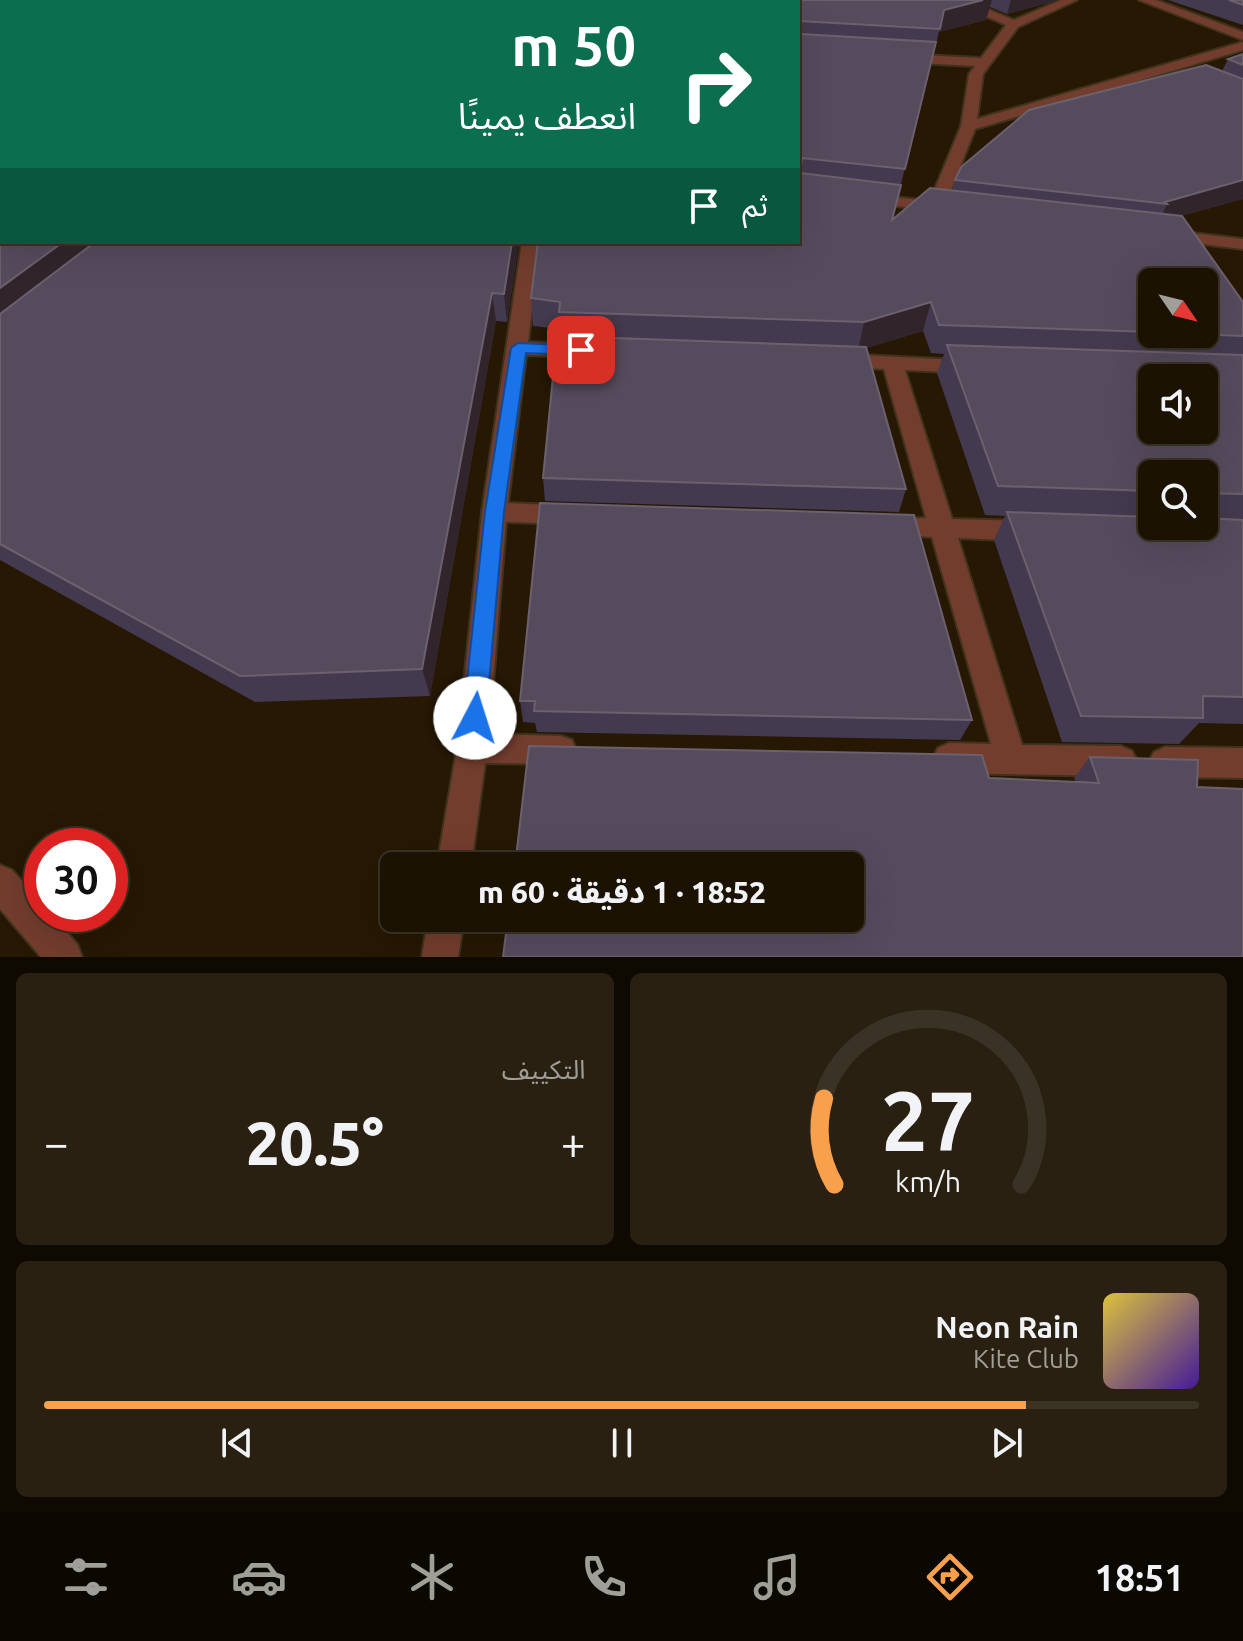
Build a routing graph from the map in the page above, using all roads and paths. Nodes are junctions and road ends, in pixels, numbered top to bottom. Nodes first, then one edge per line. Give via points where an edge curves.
1 (954, 0) edge
2 (1071, 0) edge
3 (1145, 0) edge
4 (1014, 24) junction
5 (1243, 36) edge
6 (1243, 46) edge
7 (889, 57) edge
8 (984, 62) junction
9 (1173, 67) junction
10 (1201, 79) edge
11 (969, 126) junction
12 (800, 192) edge
13 (936, 206) junction
14 (967, 210) edge
15 (1151, 233) edge
16 (1197, 239) junction
17 (531, 244) edge
18 (1243, 244) edge
19 (1212, 262) edge
20 (518, 348) junction
21 (612, 352) edge
22 (815, 360) edge
23 (893, 364) junction
24 (989, 366) edge
25 (494, 512) junction
26 (590, 515) edge
27 (862, 526) edge
28 (942, 529) junction
29 (1053, 531) edge
30 (472, 748) junction
31 (583, 750) edge
32 (916, 757) edge
33 (1011, 759) junction
34 (1243, 763) edge
35 (456, 852) edge
36 (0, 882) edge
37 (444, 932) edge
38 (64, 957) edge
39 (440, 957) edge

1 - 4 street
2 - 4 street
3 - 5 street
4 - 8 street
6 - 9 street
7 - 8 street
8 - 11 street via 976,74
9 - 10 street
9 - 11 street
11 - 13 street
12 - 13 street
13 - 14 street
15 - 16 street
16 - 18 street
16 - 19 street
17 - 20 street
20 - 21 street
20 - 25 street
22 - 23 street
23 - 24 street
23 - 28 street
25 - 26 street
25 - 30 street
27 - 28 street
28 - 29 street
28 - 33 street
30 - 31 street
30 - 35 street
32 - 33 street
33 - 34 street
36 - 38 street
37 - 39 street

